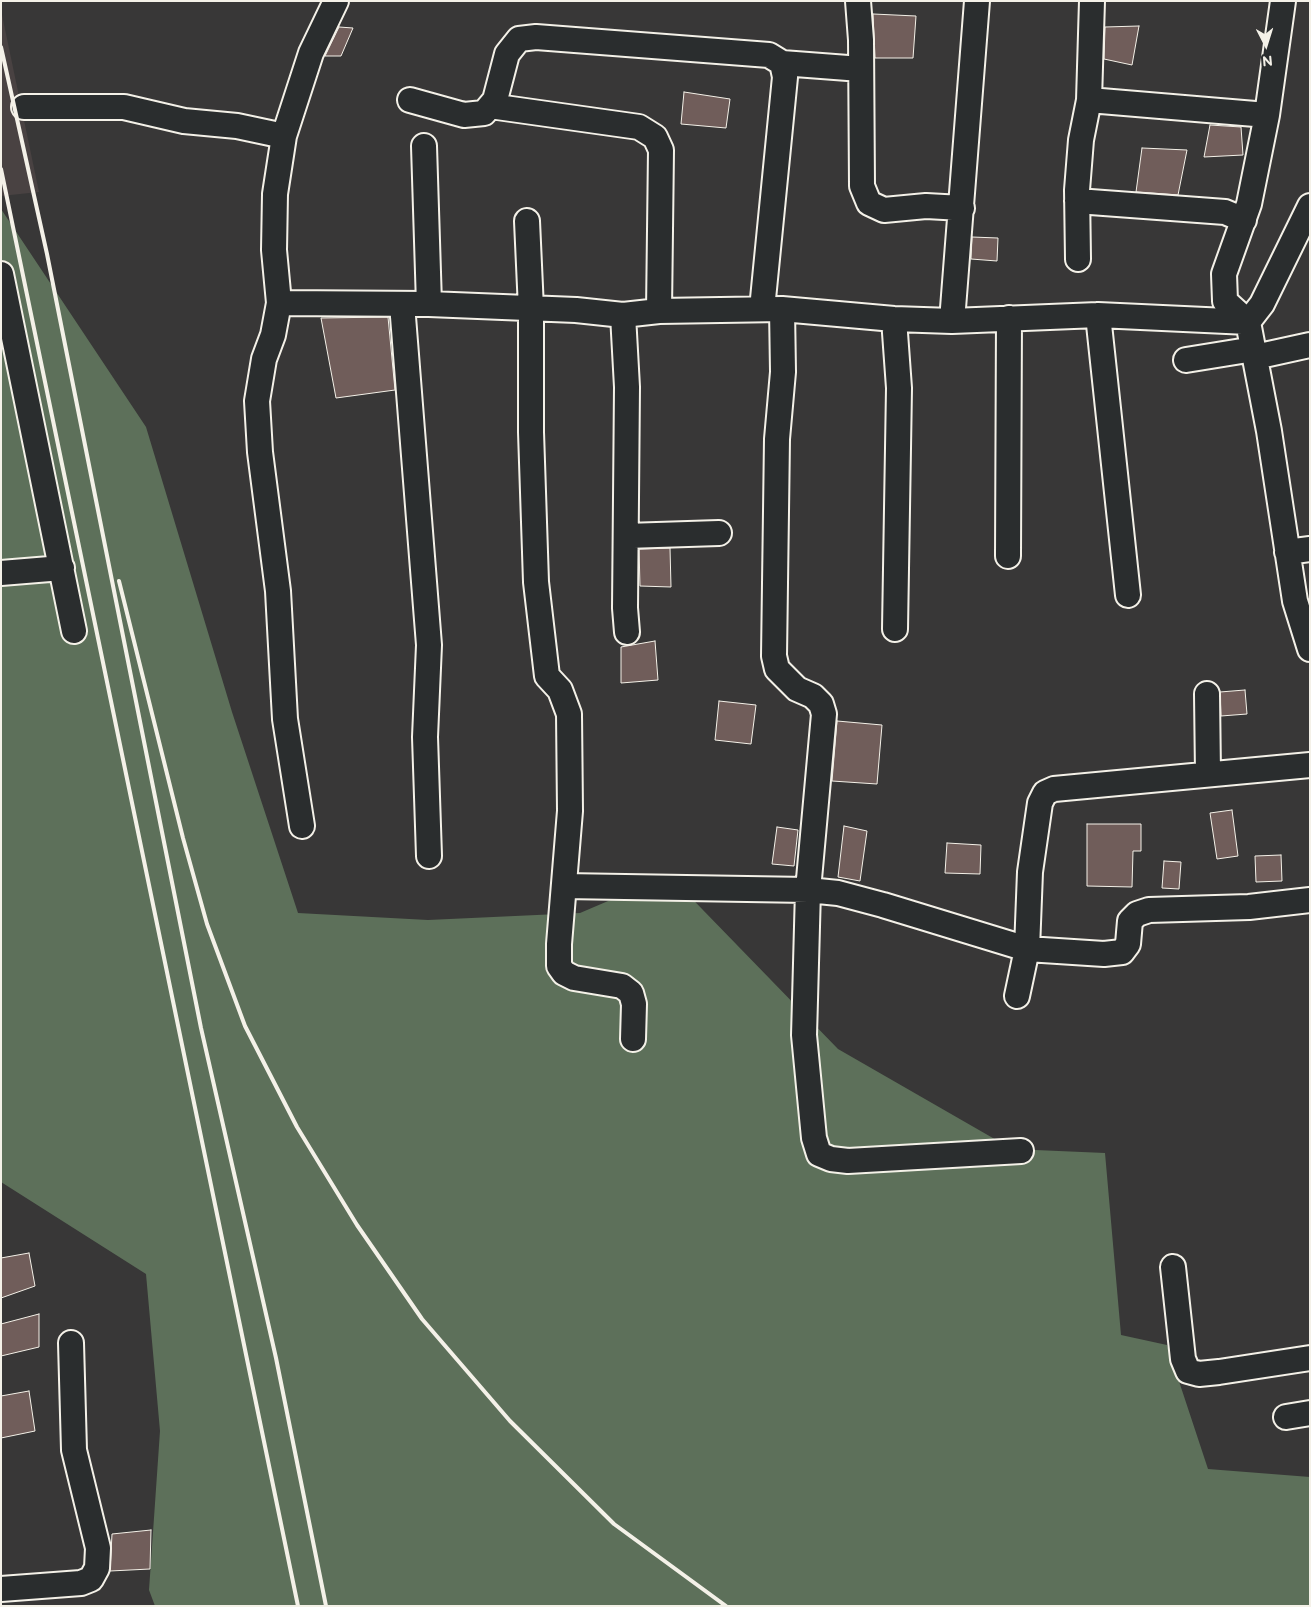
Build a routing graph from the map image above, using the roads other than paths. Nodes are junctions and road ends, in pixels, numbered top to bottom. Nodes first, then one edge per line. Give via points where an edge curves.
1 (336, 1) edge
2 (858, 1) edge
3 (977, 1) edge
4 (1092, 1) edge
5 (1283, 1) edge
6 (782, 62) junction
7 (861, 69) junction
8 (410, 100) dead end
9 (1089, 100) junction
10 (490, 106) junction
11 (24, 107) dead end
12 (1266, 115) junction
13 (284, 136) junction
14 (424, 146) dead end
15 (1077, 201) junction
16 (1310, 206) edge
17 (962, 208) junction
18 (1244, 220) junction
19 (527, 221) dead end
20 (1078, 259) dead end
21 (1, 274) edge
22 (279, 303) junction
23 (402, 304) junction
24 (429, 304) junction
25 (531, 309) junction
26 (772, 309) junction
27 (659, 311) junction
28 (623, 315) junction
29 (1098, 315) junction
30 (1009, 318) junction
31 (894, 319) junction
32 (952, 321) junction
33 (1248, 322) junction
34 (1310, 345) edge
35 (1255, 353) junction
36 (1186, 360) dead end
37 (719, 533) dead end
38 (626, 536) junction
39 (1299, 551) edge
40 (1008, 556) dead end
41 (62, 568) junction
42 (1, 573) edge
43 (1128, 595) dead end
44 (895, 629) dead end
45 (74, 631) dead end
46 (627, 632) dead end
47 (1310, 649) edge
48 (1207, 694) dead end
49 (1310, 765) edge
50 (1208, 774) junction
51 (302, 826) dead end
52 (429, 856) dead end
53 (564, 886) junction
54 (808, 890) junction
55 (1310, 900) edge
56 (1027, 949) junction
57 (1017, 996) dead end
58 (633, 1039) dead end
59 (1021, 1151) dead end
60 (1173, 1267) dead end
61 (71, 1342) dead end
62 (1310, 1358) edge
63 (1310, 1413) edge
64 (1286, 1417) dead end
65 (1, 1589) edge

1 - 13 street via 311,53
2 - 7 street
3 - 17 street
4 - 9 street
5 - 12 street
6 - 7 street
6 - 10 street via 769,55 750,53 555,38 519,39 507,54 496,100
6 - 26 street via 785,77
7 - 17 street via 862,186 869,203 884,210 926,206
8 - 10 street via 464,115 484,113
9 - 12 street
9 - 15 street via 1081,140
10 - 27 street via 639,127 655,137 661,150
11 - 13 street via 124,107 184,121 237,126
12 - 18 street
13 - 22 street via 275,194 274,250
14 - 24 street
15 - 18 street via 1225,212
15 - 20 street
16 - 33 street via 1262,304
17 - 32 street
18 - 33 street via 1224,274 1225,301
19 - 25 street
21 - 41 street
22 - 23 street
22 - 51 street via 257,401 260,452 278,591 285,720
23 - 24 street
23 - 52 street via 429,644 425,737
24 - 25 street
25 - 28 street
25 - 53 street via 530,432 539,610 548,676 560,690 569,714 570,811
26 - 27 street
26 - 31 street
26 - 54 street via 783,372 777,439 774,656 777,669 797,689 813,696 821,704 824,714
27 - 28 street
28 - 38 street via 627,387
29 - 30 street
29 - 33 street
29 - 43 street
30 - 32 street
30 - 40 street
31 - 32 street
31 - 44 street via 899,388
33 - 35 street
34 - 35 street
35 - 36 street
35 - 39 street
37 - 38 street
38 - 46 street
39 - 47 street via 1295,601
41 - 42 street
41 - 45 street
48 - 50 street
49 - 50 street
50 - 56 street via 1054,789 1045,793 1040,803 1030,872
53 - 54 street
53 - 58 street via 559,955 564,973 574,978 622,986 631,993 634,1004
54 - 56 street via 883,905
54 - 59 street via 804,1035 814,1138 819,1154 848,1160
55 - 56 street via 1249,907 1149,910 1137,914 1130,921 1128,944 1122,952 1104,954
56 - 57 street
60 - 62 street via 1183,1359 1188,1371 1199,1374 1219,1372
61 - 65 street via 74,1450 98,1548 97,1568 91,1579 81,1583
63 - 64 street

